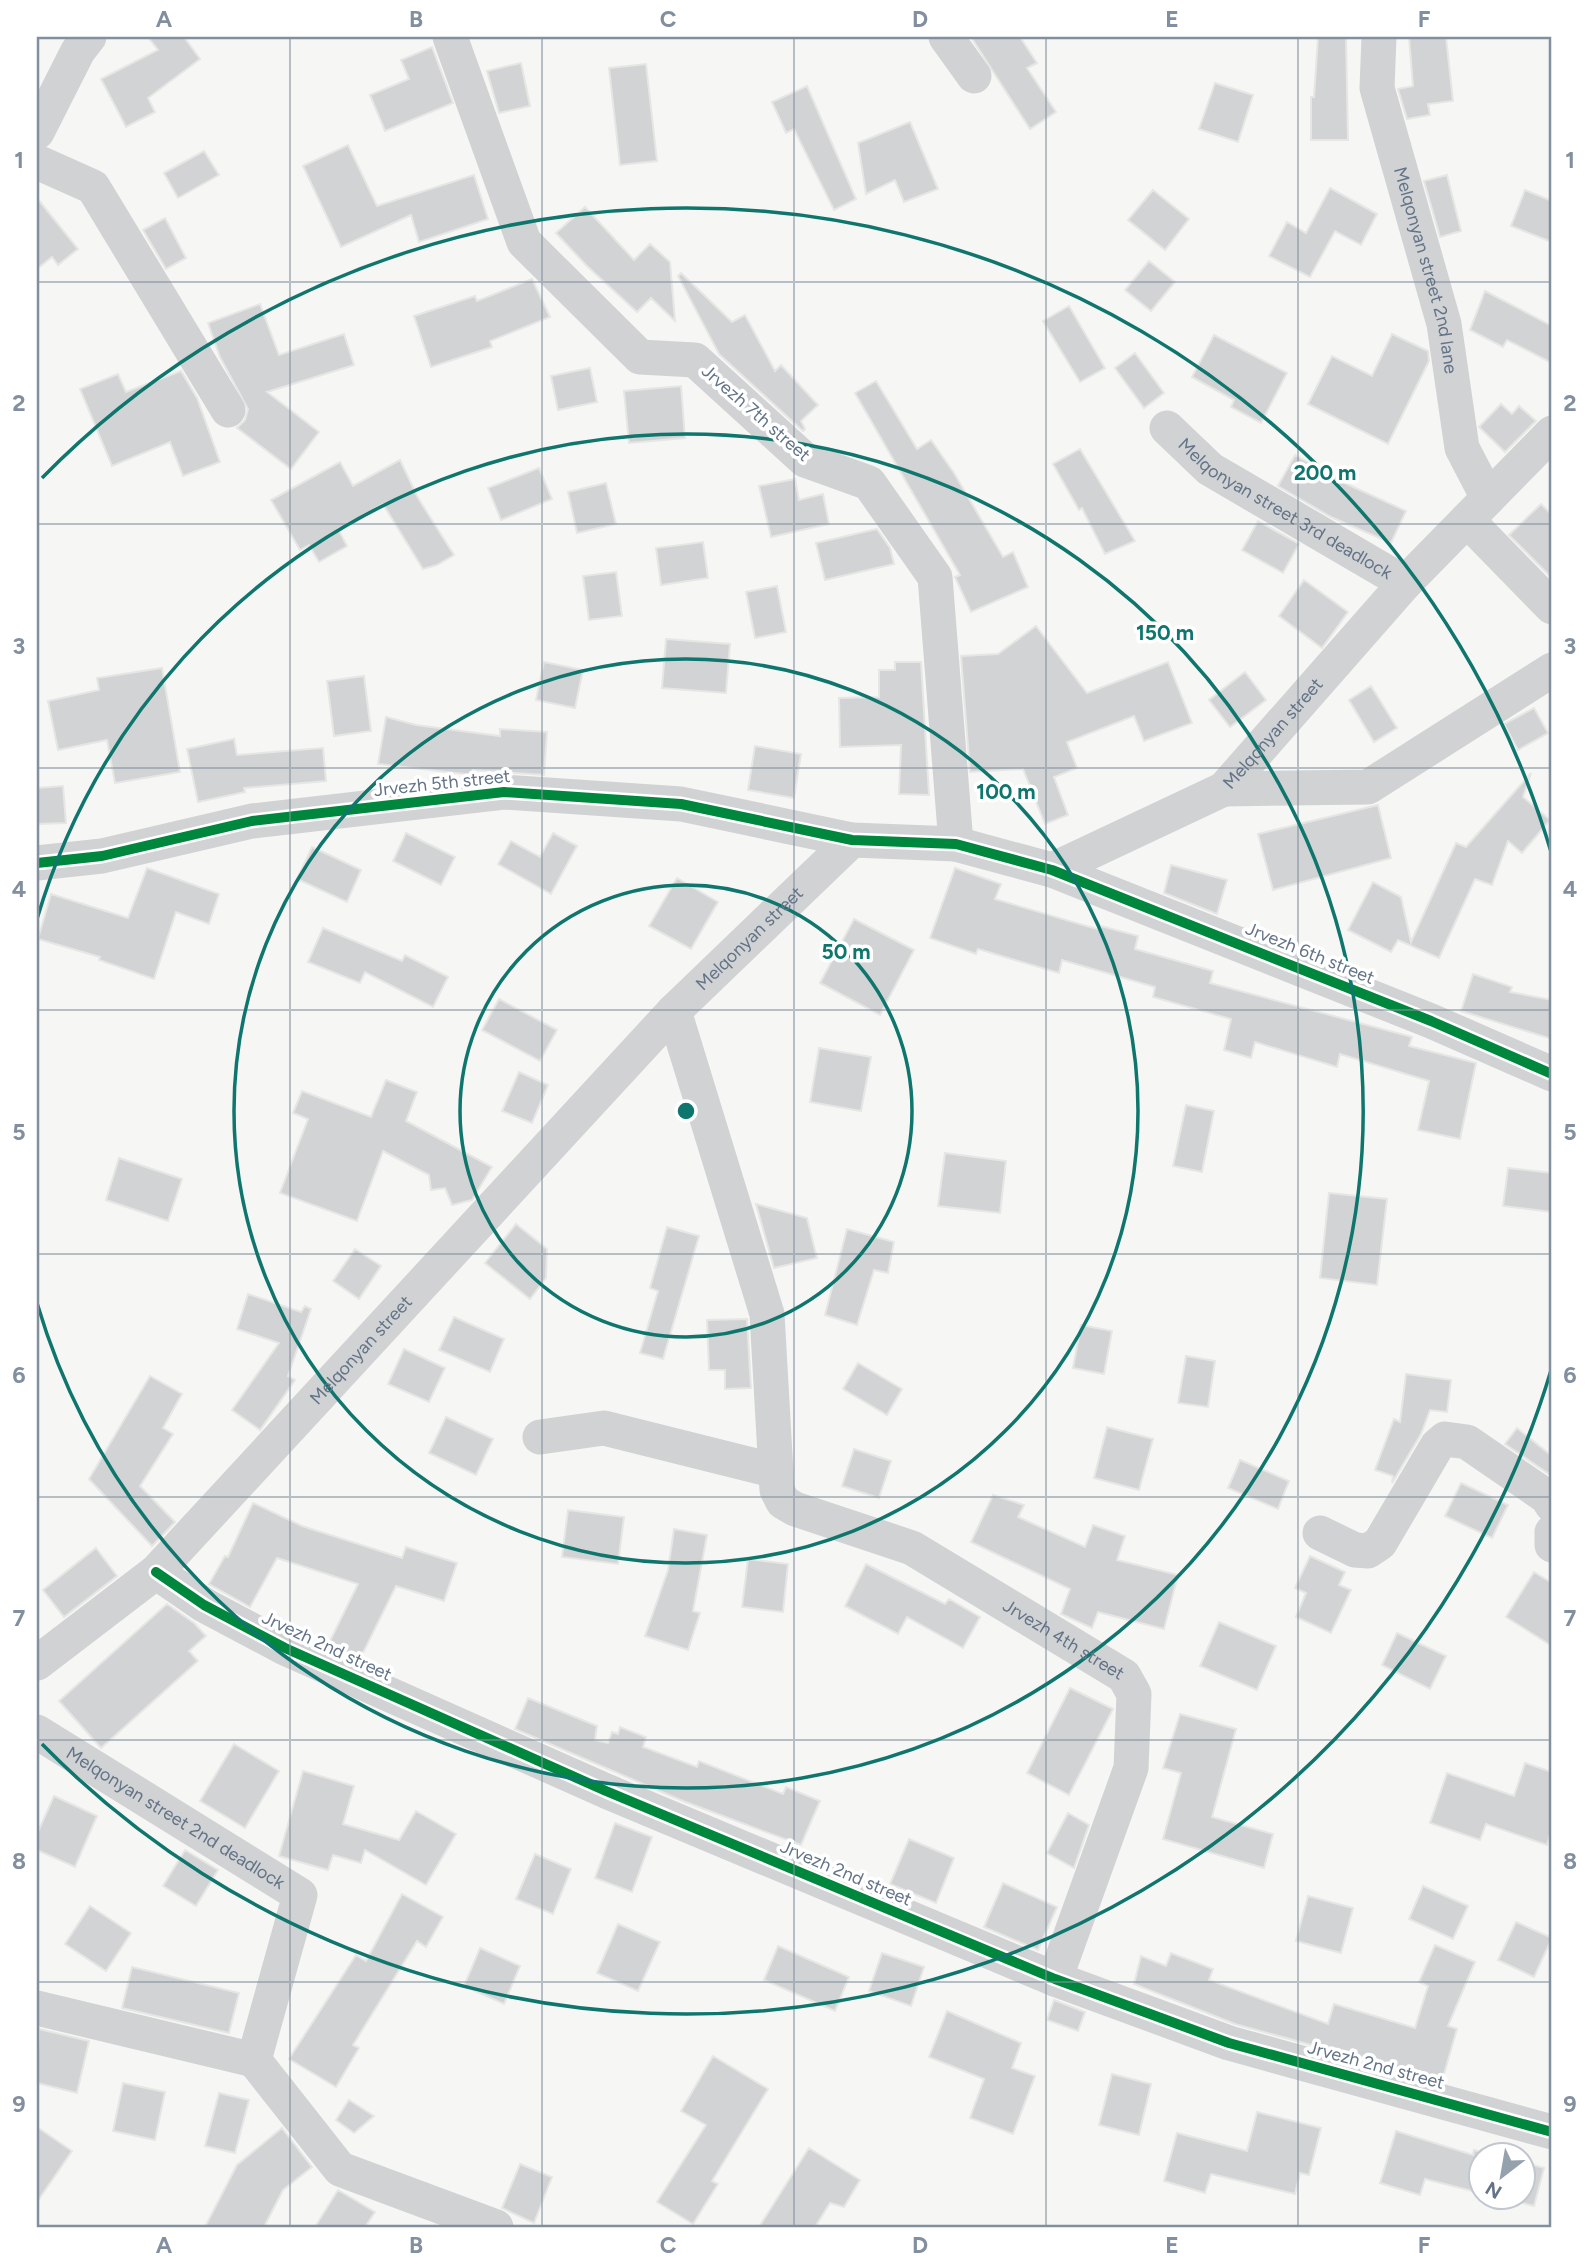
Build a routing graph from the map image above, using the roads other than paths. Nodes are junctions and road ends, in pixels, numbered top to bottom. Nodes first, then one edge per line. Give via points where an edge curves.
1 (450, 37) edge
2 (946, 37) edge
3 (1379, 37) edge
4 (78, 42) edge
5 (974, 76) dead end
6 (37, 132) edge
7 (37, 162) edge
8 (228, 410) dead end
9 (1167, 428) dead end
10 (1552, 433) edge
11 (1477, 509) junction
12 (1405, 583) junction
13 (1552, 607) edge
14 (1551, 677) edge
15 (1224, 789) junction
16 (852, 840) junction
17 (956, 844) junction
18 (37, 863) edge
19 (1052, 870) junction
20 (674, 1012) junction
21 (1552, 1074) edge
22 (540, 1437) dead end
23 (776, 1471) junction
24 (1552, 1505) edge
25 (1552, 1532) edge
26 (1320, 1533) dead end
27 (1552, 1545) edge
28 (156, 1572) junction
29 (37, 1663) edge
30 (37, 1732) edge
31 (1055, 1979) junction
32 (37, 2008) edge
33 (254, 2060) junction
34 (1552, 2132) edge
35 (496, 2227) edge

1 - 17 street, Jrvezh 7th street via 524,242 640,357 695,360 805,460 869,483 935,577
2 - 5 street
3 - 11 street, Melqonyan street 2nd lane via 1377,88 1444,324 1462,448
4 - 6 street
7 - 8 street via 93,187
9 - 12 street, Melqonyan street 3rd deadlock via 1210,470
10 - 11 street, Melqonyan street
11 - 12 street, Melqonyan street
11 - 13 street, Melqonyan street 2nd lane
12 - 15 street, Melqonyan street
14 - 15 street via 1368,787
15 - 19 street, Melqonyan street
16 - 17 street
16 - 18 street, Jrvezh 5th street via 681,804 504,792 252,821 102,856
16 - 20 street, Melqonyan street
17 - 19 street
19 - 21 street, Jrvezh 6th street
20 - 23 street, Jrvezh 4th street via 767,1314
20 - 28 street, Melqonyan street
22 - 23 street via 604,1428
23 - 31 street, Jrvezh 4th street via 783,1502 912,1548 1132,1685 1131,1768
24 - 26 street via 1467,1442 1444,1439 1380,1543 1368,1551 1355,1550
25 - 27 street
28 - 29 street, Melqonyan street
28 - 31 street, Jrvezh 2nd street via 204,1605 298,1653 606,1791
30 - 33 street, Melqonyan street 2nd deadlock via 300,1895
31 - 34 street, Jrvezh 2nd street via 1229,2043
32 - 33 street
33 - 35 street via 340,2169

